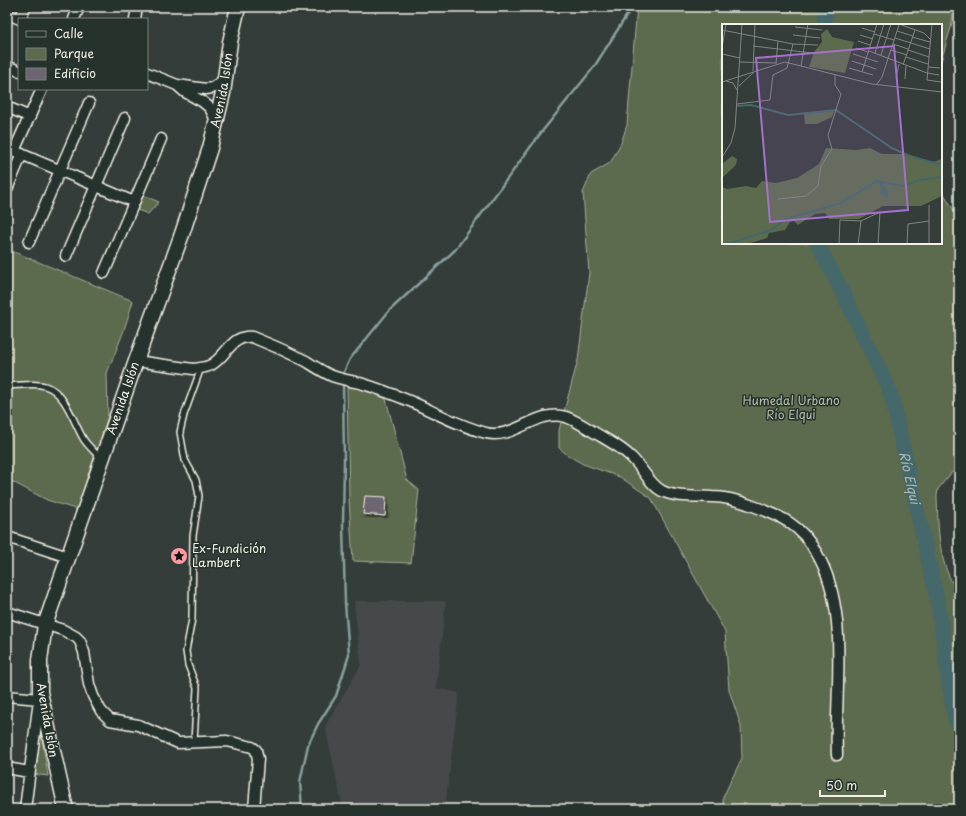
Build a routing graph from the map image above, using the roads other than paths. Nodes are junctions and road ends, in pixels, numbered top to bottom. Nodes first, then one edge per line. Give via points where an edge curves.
1 (25, 7) edge
2 (79, 7) edge
3 (136, 7) edge
4 (238, 7) edge
5 (7, 14) edge
6 (18, 18) edge
7 (20, 18) edge
8 (74, 18) edge
9 (135, 18) edge
10 (7, 66) edge
11 (18, 71) edge
12 (148, 73) edge
13 (225, 79) junction
14 (177, 85) junction
15 (42, 90) edge
16 (88, 103) dead end
17 (7, 107) edge
18 (30, 117) junction
19 (125, 118) dead end
20 (216, 120) junction
21 (161, 139) dead end
22 (14, 151) edge
23 (60, 170) junction
24 (96, 186) junction
25 (7, 190) edge
26 (134, 202) junction
27 (29, 242) dead end
28 (66, 256) dead end
29 (104, 273) dead end
30 (136, 361) junction
31 (200, 368) junction
32 (7, 385) edge
33 (102, 460) junction
34 (7, 537) edge
35 (68, 557) junction
36 (7, 612) edge
37 (46, 625) junction
38 (7, 696) edge
39 (40, 696) junction
40 (194, 742) junction
41 (837, 755) dead end
42 (7, 768) edge
43 (29, 772) junction
44 (61, 791) junction
45 (25, 809) edge
46 (64, 809) edge
47 (70, 809) edge
48 (254, 809) edge

1 - 7 street
2 - 8 street
3 - 9 street
4 - 13 main road, Avenida Islón
5 - 6 street
10 - 11 street
12 - 14 street
13 - 14 street via 206,89
13 - 20 main road, Avenida Islón
14 - 20 street via 210,108
15 - 18 street
16 - 23 street
17 - 18 street
18 - 22 street
19 - 24 street
20 - 30 main road, Avenida Islón via 210,148 182,234
21 - 26 street
22 - 23 street
22 - 25 street
23 - 24 street
23 - 27 street
24 - 26 street
24 - 28 street
26 - 29 street
30 - 31 street
30 - 33 main road, Avenida Islón
31 - 40 lane via 180,432 184,460 196,480 199,496 193,536 192,619 186,651 196,688
31 - 41 street via 216,362 236,340 248,337 279,348 342,380 389,393 461,425 490,434 507,432 546,416 564,416 626,452 662,491 734,500 772,512 794,525 809,540 822,562 835,611 839,647
32 - 33 lane via 45,386 58,394 84,441
33 - 35 main road, Avenida Islón
34 - 35 street
35 - 37 main road, Avenida Islón
36 - 37 street
37 - 39 main road, Avenida Islón via 40,660
37 - 40 street via 69,633 80,641 93,696 101,711 110,720 138,725 178,744
38 - 39 street
39 - 43 street
39 - 44 main road, Avenida Islón
40 - 48 street via 227,741 248,745 256,750 258,759
42 - 43 street
43 - 45 street
44 - 46 main road, Avenida Islón
44 - 47 main road

